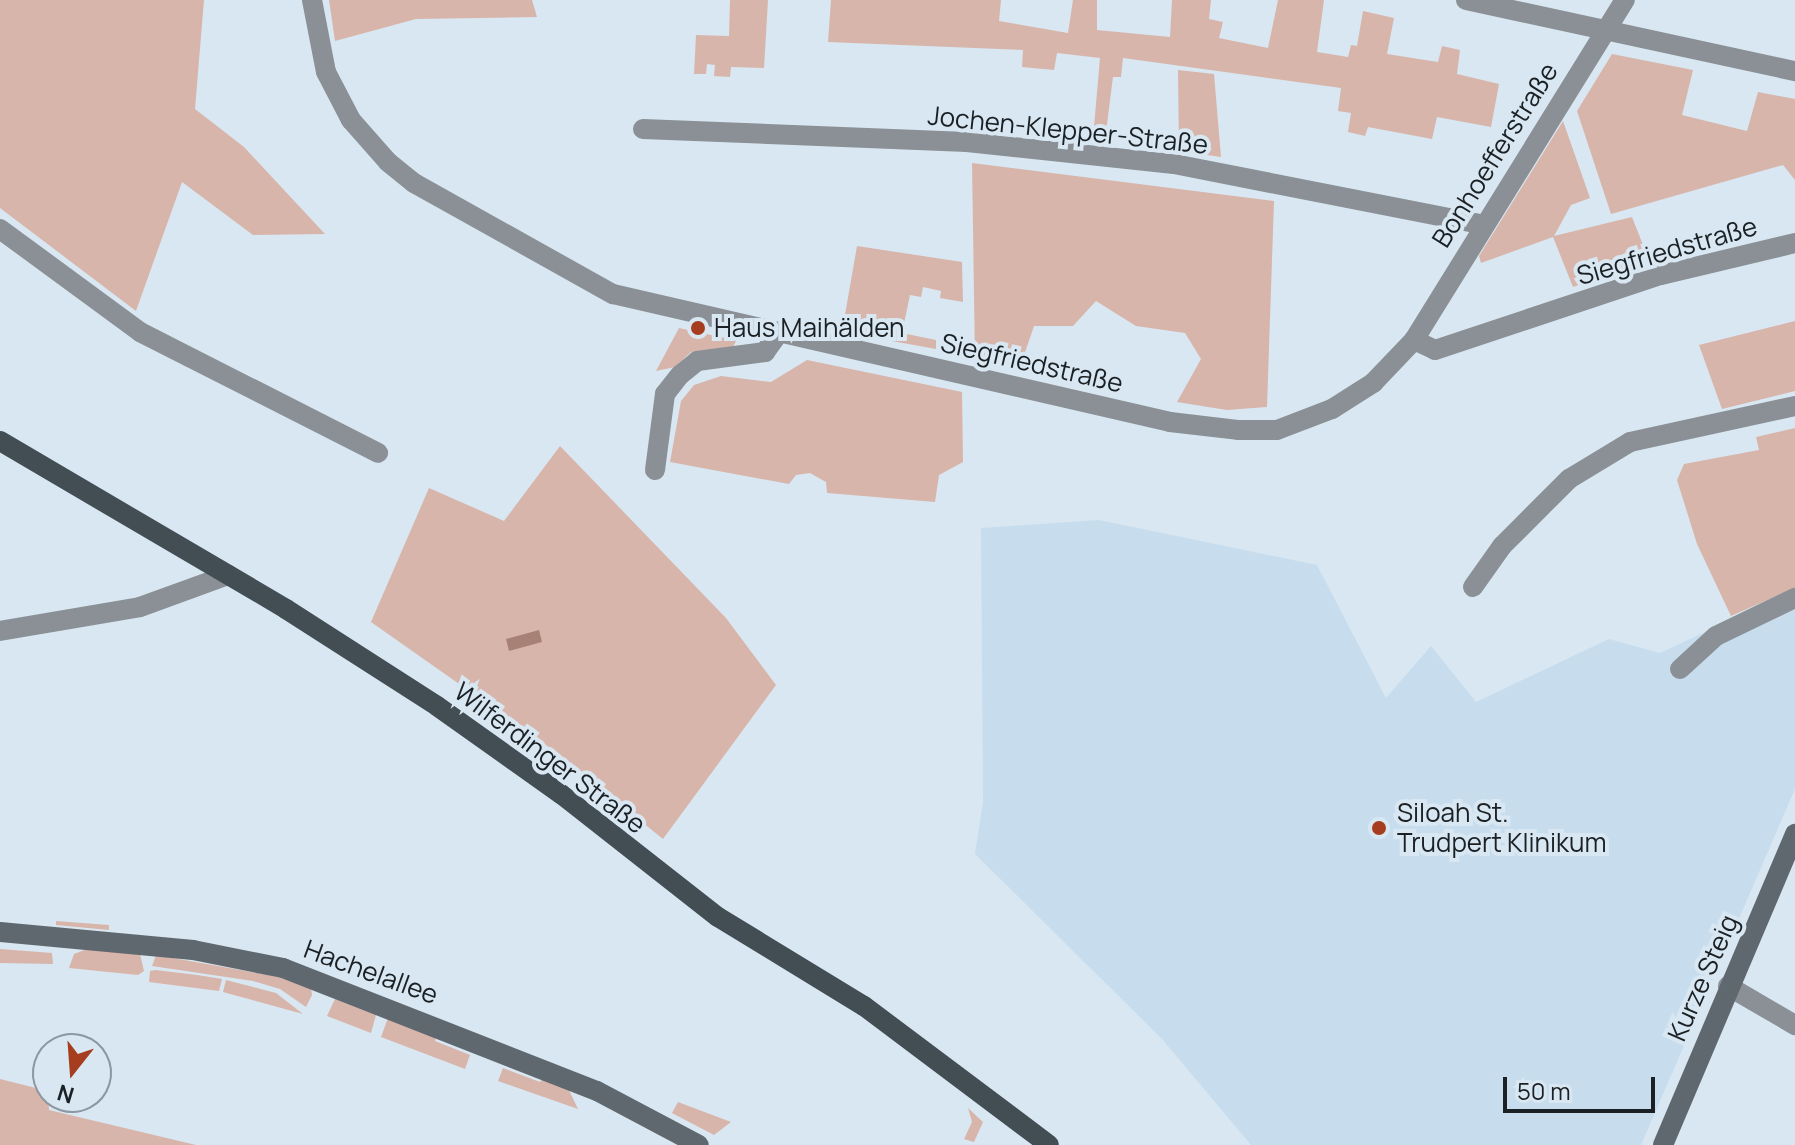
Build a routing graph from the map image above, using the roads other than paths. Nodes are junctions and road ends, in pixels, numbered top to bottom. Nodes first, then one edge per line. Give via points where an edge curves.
1 (312, 0) edge
2 (1466, 0) edge
3 (1625, 0) edge
4 (1604, 29) junction
5 (1795, 71) edge
6 (643, 129) dead end
7 (1481, 224) junction
8 (0, 229) edge
9 (1795, 243) edge
10 (778, 334) junction
11 (1414, 340) junction
12 (1795, 406) edge
13 (0, 441) edge
14 (378, 453) dead end
15 (655, 470) dead end
16 (228, 575) junction
17 (1473, 587) dead end
18 (1795, 598) edge
19 (0, 631) edge
20 (1680, 669) dead end
21 (1795, 834) edge
22 (0, 932) edge
23 (1728, 986) junction
24 (1794, 1022) edge
25 (699, 1145) edge
26 (1049, 1145) edge
27 (1663, 1145) edge

1 - 10 street, Siegfriedstraße via 326,72 351,120 414,183 613,294
2 - 4 street
3 - 4 street, Bonhoefferstraße
4 - 5 street
4 - 7 street, Bonhoefferstraße
6 - 7 street, Jochen-Klepper-Straße via 967,142 1174,164
7 - 11 street, Bonhoefferstraße
8 - 14 street via 140,332
9 - 11 street, Siegfriedstraße via 1661,275 1435,350
10 - 11 street, Siegfriedstraße via 1170,422 1238,430 1277,430 1332,409 1373,383
10 - 15 street via 765,352 697,361 680,375 665,394
12 - 17 street via 1630,442 1569,479 1502,546
13 - 16 main road, Wilferdinger Straße
16 - 19 street via 140,607
16 - 26 main road, Wilferdinger Straße via 481,735 718,917 888,1022
18 - 20 street via 1716,636
21 - 23 street, Kurze Steig
22 - 25 street, Hachelallee via 207,952 304,974 597,1091
23 - 24 street
23 - 27 street, Kurze Steig

